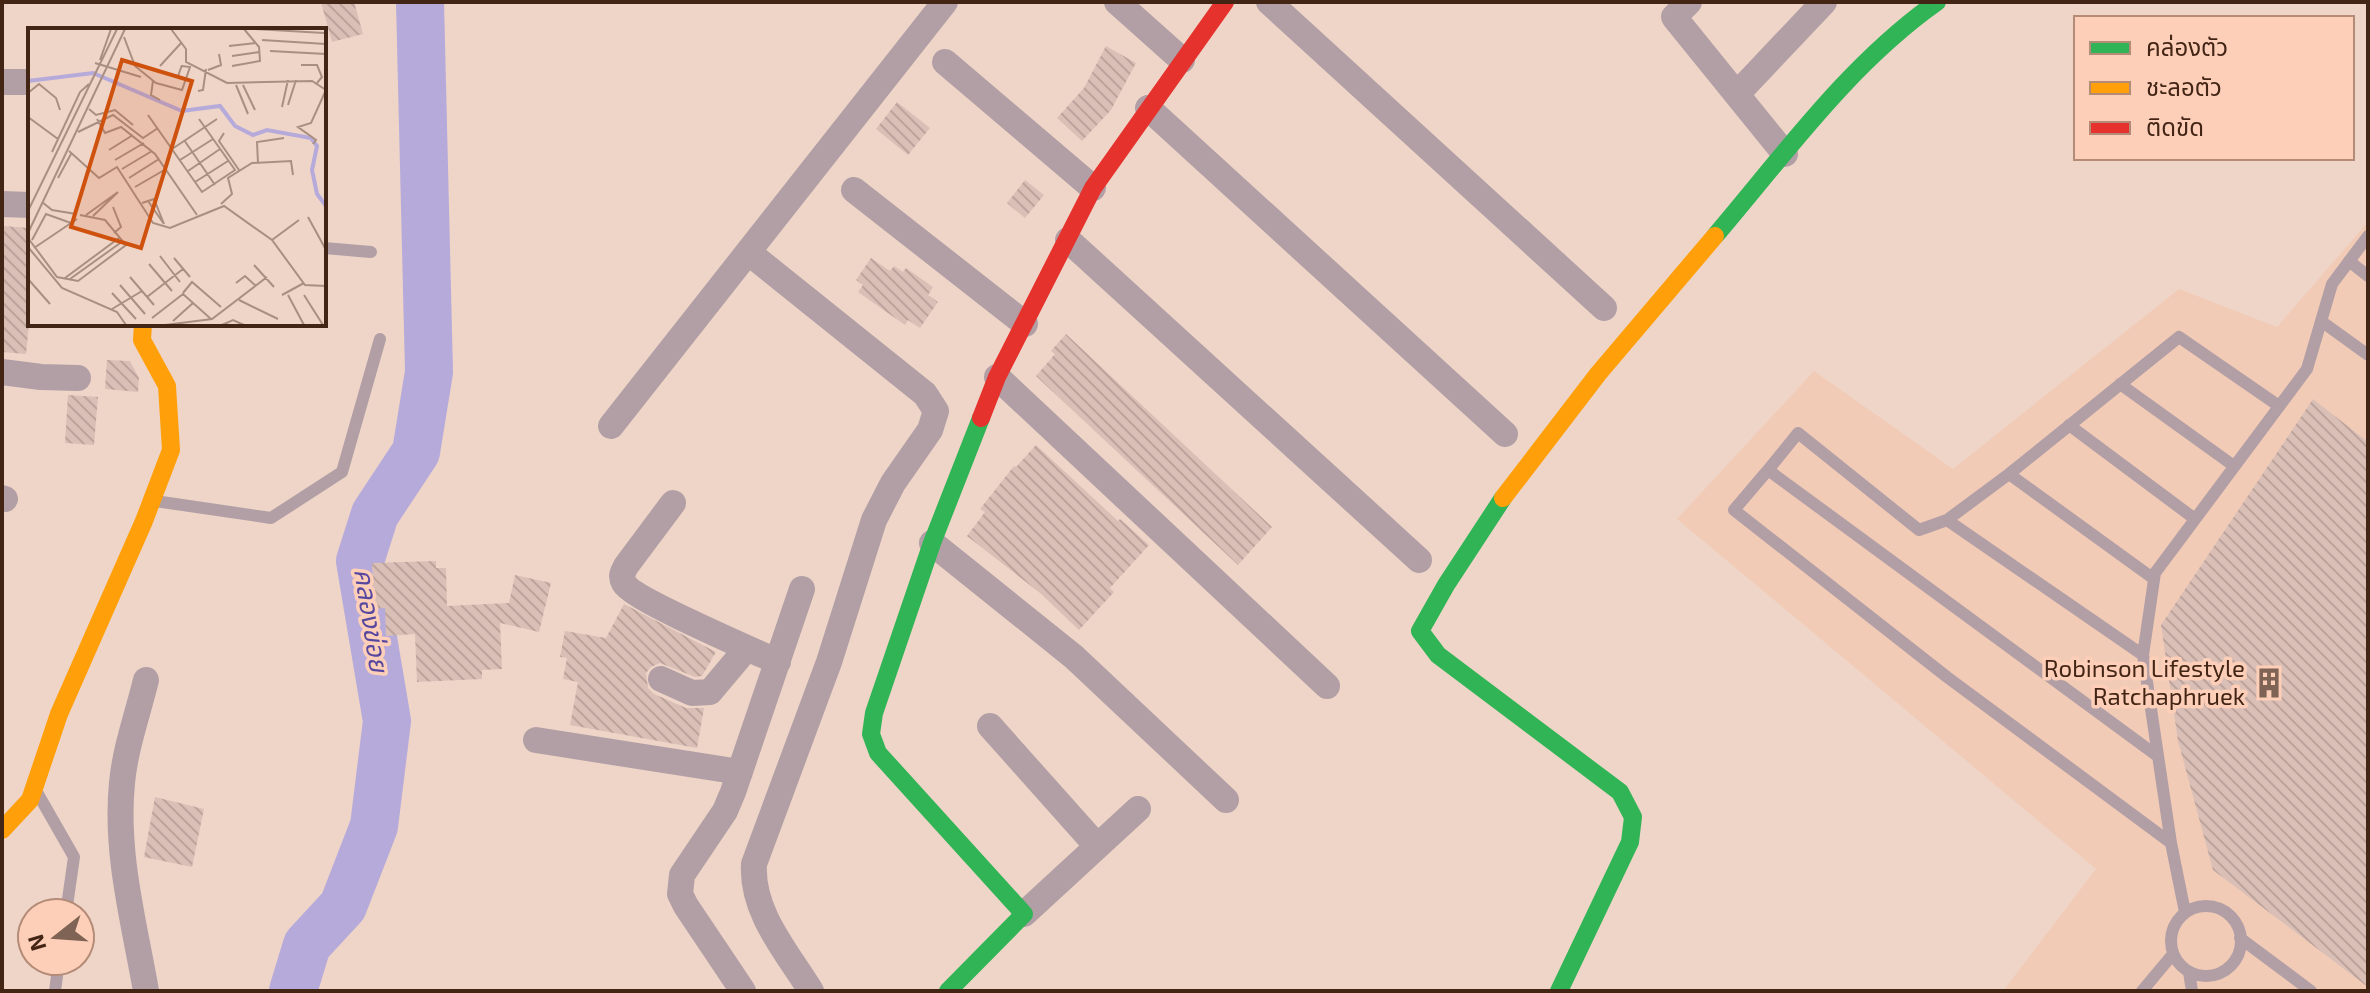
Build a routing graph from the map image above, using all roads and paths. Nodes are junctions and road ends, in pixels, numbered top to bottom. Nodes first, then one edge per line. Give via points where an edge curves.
1 (945, 2) edge
2 (1117, 2) edge
3 (1225, 2) edge
4 (1269, 2) edge
5 (1689, 2) edge
6 (1824, 2) edge
7 (1937, 2) edge
8 (1182, 60) junction
9 (945, 62) dead end
10 (2, 82) edge
11 (28, 82) edge
12 (1737, 94) junction
13 (1148, 108) junction
14 (1785, 154) junction
15 (1093, 188) junction
16 (854, 190) dead end
17 (2, 204) edge
18 (28, 205) edge
19 (2368, 236) edge
20 (1068, 240) junction
21 (326, 248) edge
22 (371, 252) dead end
23 (748, 252) junction
24 (2349, 261) junction
25 (2368, 276) edge
26 (1604, 308) dead end
27 (2321, 321) junction
28 (1025, 324) junction
29 (143, 326) edge
30 (380, 339) dead end
31 (2368, 355) edge
32 (2, 372) edge
33 (997, 377) junction
34 (78, 378) dead end
35 (2120, 384) junction
36 (2279, 406) junction
37 (2069, 425) junction
38 (611, 426) dead end
39 (1505, 434) dead end
40 (2234, 466) junction
41 (1768, 470) junction
42 (2009, 474) junction
43 (152, 501) junction
44 (673, 503) dead end
45 (2195, 519) junction
46 (1947, 520) junction
47 (932, 543) junction
48 (1419, 560) dead end
49 (2154, 579) junction
50 (802, 589) dead end
51 (747, 648) junction
52 (2143, 655) junction
53 (778, 662) junction
54 (661, 679) dead end
55 (146, 680) dead end
56 (1327, 686) dead end
57 (990, 726) dead end
58 (536, 740) dead end
59 (2156, 755) junction
60 (740, 772) junction
61 (34, 787) junction
62 (1226, 800) dead end
63 (1138, 809) dead end
64 (2, 830) edge
65 (2171, 843) junction
66 (1097, 846) junction
67 (68, 897) edge
68 (2185, 912) junction
69 (1024, 914) junction
70 (2240, 938) junction
71 (2173, 954) junction
72 (2189, 972) junction
73 (2208, 976) junction
74 (146, 991) edge
75 (743, 991) edge
76 (811, 991) edge
77 (948, 991) edge
78 (1559, 991) edge
79 (2142, 991) edge
80 (2192, 991) edge
81 (2210, 991) edge
82 (2311, 991) edge

1 - 23 street
2 - 8 street
3 - 8 street
4 - 26 street
5 - 12 street via 1674,17
6 - 12 street
7 - 14 street via 1859,68
8 - 13 street
9 - 15 street
10 - 11 street
12 - 14 street
13 - 15 street
13 - 39 street
14 - 78 street via 1573,402 1507,490 1420,631 1438,655 1620,792 1633,817 1630,842
15 - 20 street
16 - 28 street
17 - 18 street
19 - 24 lane
20 - 28 street
20 - 48 street
21 - 22 lane
23 - 38 street
23 - 76 street via 925,394 936,411 930,430 874,520 829,662 754,864 753,886 762,913
24 - 25 lane
24 - 27 lane via 2332,284
27 - 31 lane
27 - 36 lane via 2307,369
28 - 33 street
29 - 43 street via 142,340 167,386 171,450
30 - 43 lane via 342,472 271,518
32 - 34 street
33 - 47 street
33 - 56 street
35 - 36 lane via 2179,337
35 - 37 lane
35 - 40 lane
36 - 40 lane
37 - 42 lane
37 - 45 lane
40 - 45 lane
41 - 46 lane via 1798,433 1919,530
41 - 59 lane
41 - 65 lane via 1734,510
42 - 46 lane
42 - 49 lane
43 - 61 street via 59,714
44 - 51 street via 626,566 623,581 661,607
45 - 49 lane
46 - 52 lane
47 - 62 street via 1074,657
47 - 69 street via 871,734 878,753
49 - 52 lane
50 - 53 street
51 - 53 street
51 - 54 street via 710,692 692,693
52 - 59 lane
53 - 60 street
55 - 74 street via 122,779 119,830
57 - 66 street
58 - 60 street
59 - 65 lane
60 - 75 street via 725,811 679,887
61 - 64 street via 30,800
61 - 67 lane via 74,857
63 - 66 street
65 - 68 lane
66 - 69 street
68 - 70 lane via 2216,907 2233,920
68 - 71 lane via 2172,931
69 - 77 street
70 - 73 lane via 2235,960
70 - 82 lane
71 - 72 lane
71 - 79 lane
72 - 73 lane
72 - 80 lane
73 - 81 lane

